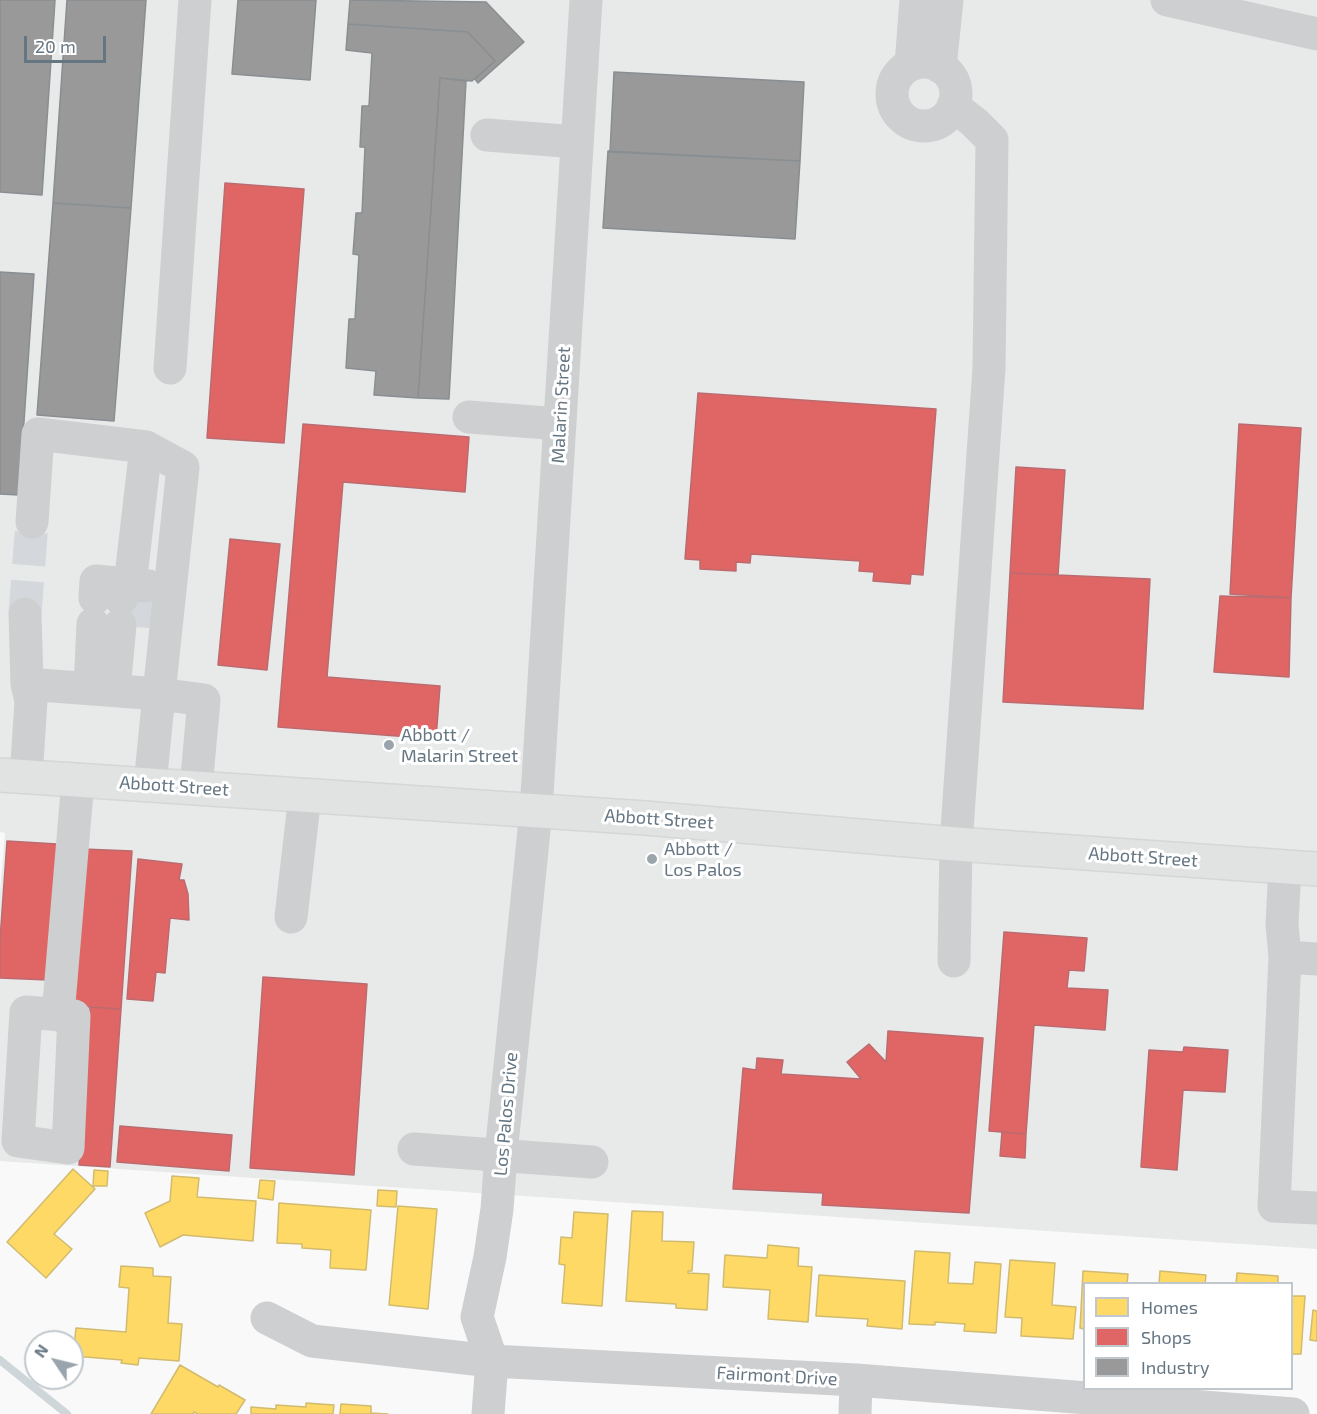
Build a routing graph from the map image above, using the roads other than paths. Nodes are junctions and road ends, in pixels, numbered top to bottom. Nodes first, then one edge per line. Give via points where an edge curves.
1 (195, 0) edge
2 (586, 0) edge
3 (916, 0) edge
4 (947, 0) edge
5 (1167, 0) edge
6 (1317, 34) edge
7 (926, 66) junction
8 (953, 106) junction
9 (487, 135) dead end
10 (577, 142) junction
11 (170, 368) dead end
12 (469, 417) dead end
13 (560, 424) junction
14 (146, 447) junction
15 (32, 522) tunnel mouth
16 (171, 588) junction
17 (116, 605) junction
18 (26, 614) tunnel mouth
19 (27, 684) junction
20 (123, 691) junction
21 (13, 776) edge
22 (78, 780) junction
23 (150, 785) junction
24 (196, 787) junction
25 (305, 795) junction
26 (536, 811) junction
27 (956, 844) junction
28 (1285, 867) junction
29 (1317, 868) edge
30 (291, 917) dead end
31 (1285, 957) junction
32 (1317, 959) edge
33 (954, 961) dead end
34 (58, 1015) dead end
35 (414, 1149) dead end
36 (501, 1154) junction
37 (592, 1162) dead end
38 (1317, 1208) edge
39 (267, 1318) dead end
40 (492, 1361) junction
41 (856, 1380) junction
42 (488, 1414) edge
43 (855, 1414) edge
44 (1293, 1414) edge

1 - 11 street
2 - 10 street, Malarin Street
3 - 7 street
4 - 7 street
5 - 6 street
7 - 8 street via 952,80 956,97
7 - 8 street via 902,70 892,88 895,109 910,123 930,126 940,122
8 - 27 street via 992,140 989,368
9 - 10 street
10 - 13 street, Malarin Street
12 - 13 street
13 - 26 street, Malarin Street
14 - 15 street via 38,434
14 - 16 street via 183,467
14 - 17 street
16 - 17 street
16 - 20 street
17 - 20 street
18 - 19 street
19 - 20 street
19 - 21 street via 31,701
20 - 23 street
20 - 24 street via 204,700
21 - 22 main road, Abbott Street
22 - 23 main road, Abbott Street
22 - 34 street
23 - 24 main road, Abbott Street
24 - 25 main road, Abbott Street
25 - 26 main road, Abbott Street
25 - 30 street
26 - 27 main road, Abbott Street
26 - 36 street, Los Palos Drive
27 - 28 main road, Abbott Street
27 - 33 street
28 - 29 main road, Abbott Street
28 - 31 street
31 - 32 street
31 - 38 street via 1274,1206
35 - 36 street
36 - 37 street
36 - 40 street, Los Palos Drive via 492,1248 477,1317
39 - 40 street, Fairmont Drive via 312,1341
40 - 41 street, Fairmont Drive
40 - 42 street, Los Palos Drive
41 - 43 street
41 - 44 street, Fairmont Drive

